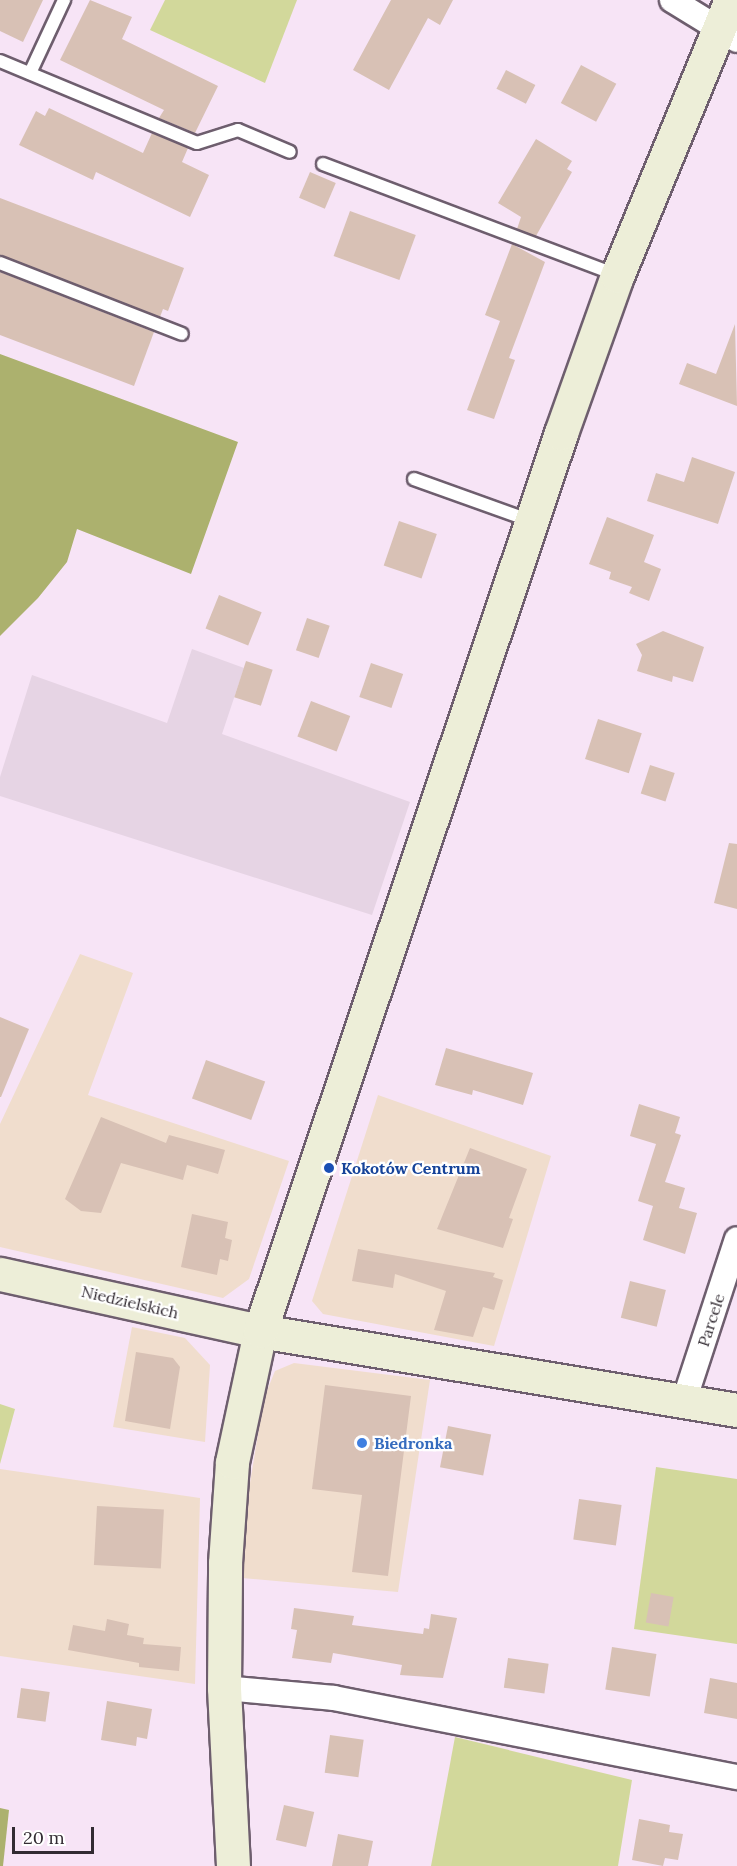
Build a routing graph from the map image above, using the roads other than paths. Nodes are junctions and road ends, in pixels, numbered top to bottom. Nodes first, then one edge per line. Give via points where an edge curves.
1 (64, 0) edge
2 (672, 0) edge
3 (731, 0) edge
4 (727, 35) edge
5 (0, 61) edge
6 (30, 73) junction
7 (290, 152) dead end
8 (323, 164) dead end
9 (0, 263) edge
10 (617, 276) junction
11 (182, 334) dead end
12 (414, 479) dead end
13 (532, 521) junction
14 (737, 1239) edge
15 (0, 1274) edge
16 (260, 1331) junction
17 (684, 1401) junction
18 (737, 1410) edge
19 (224, 1688) junction
20 (737, 1777) edge
21 (233, 1866) edge

1 - 6 lane
2 - 4 street
3 - 4 street
4 - 10 street
5 - 6 lane
6 - 7 lane via 197,143 238,130
8 - 10 lane
9 - 11 lane
10 - 13 street
12 - 13 lane
13 - 16 street
14 - 17 street, Parcele
15 - 16 street, Niedzielskich
16 - 17 street, Niedzielskich
16 - 19 street via 229,1481
17 - 18 street, Niedzielskich
19 - 20 street via 334,1698
19 - 21 street

